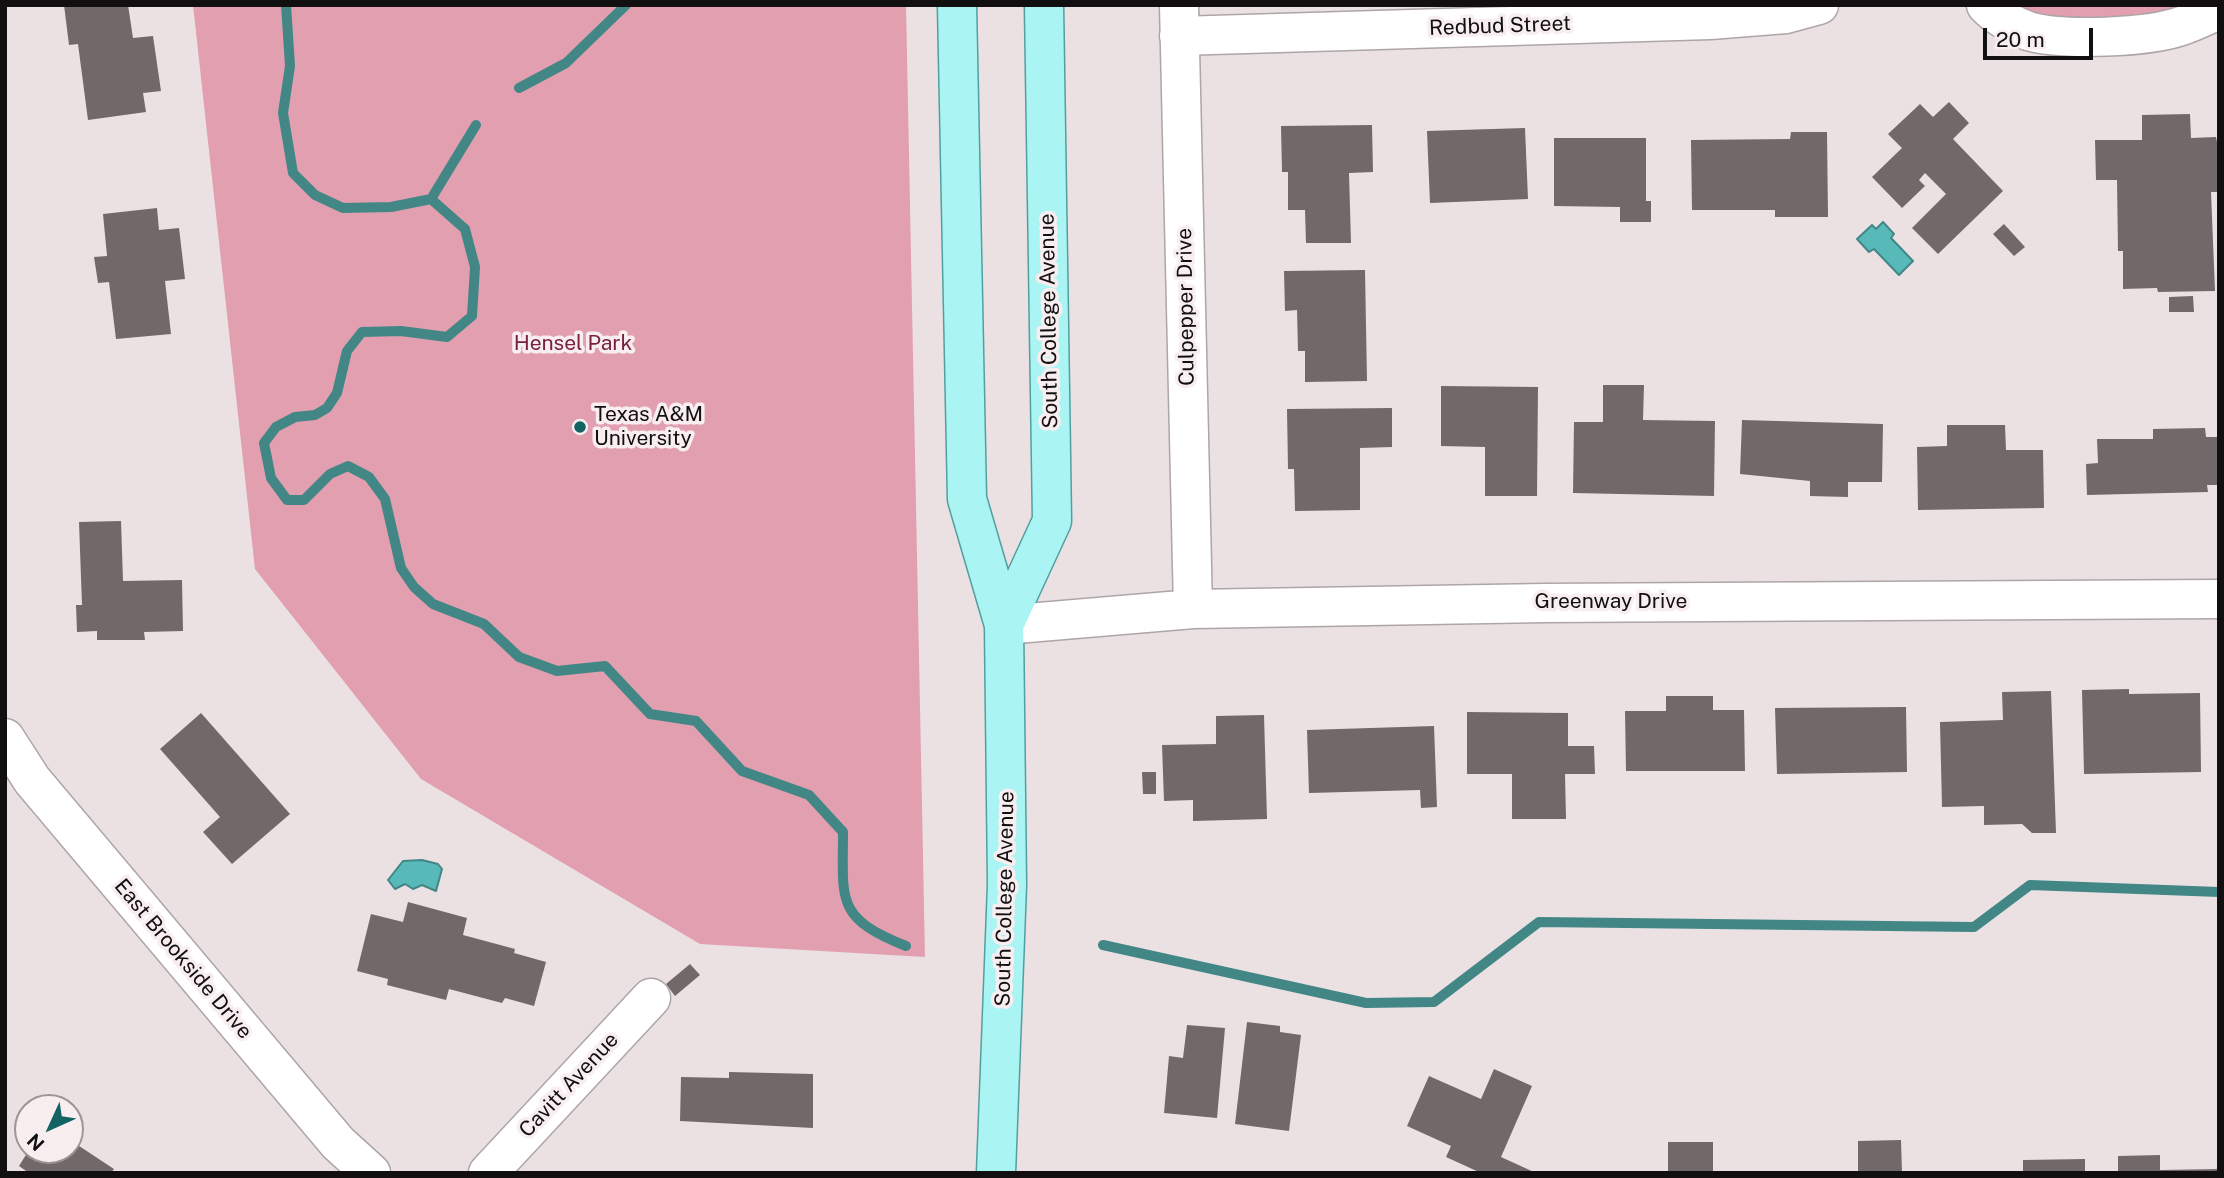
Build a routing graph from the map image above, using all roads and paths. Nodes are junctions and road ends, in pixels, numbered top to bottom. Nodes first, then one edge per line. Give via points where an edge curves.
1 (957, 5) edge
2 (1044, 5) edge
3 (1819, 5) edge
4 (1986, 5) edge
5 (2219, 10) edge
6 (1179, 21) edge
7 (2219, 598) edge
8 (1193, 609) junction
9 (1004, 625) junction
10 (6, 739) edge
11 (651, 998) dead end
12 (371, 1173) edge
13 (488, 1173) edge
14 (996, 1173) edge

1 - 9 main road, South College Avenue via 967,499
2 - 9 main road, South College Avenue via 1052,521
3 - 6 street, Redbud Street via 1710,20
4 - 5 street via 2026,30 2063,37 2135,34 2182,26
6 - 8 street, Culpepper Drive
7 - 8 street, Greenway Drive
8 - 9 street, Greenway Drive
9 - 14 main road, South College Avenue via 1007,885
10 - 12 street, East Brookside Drive via 68,823 338,1143
11 - 13 street, Cavitt Avenue

